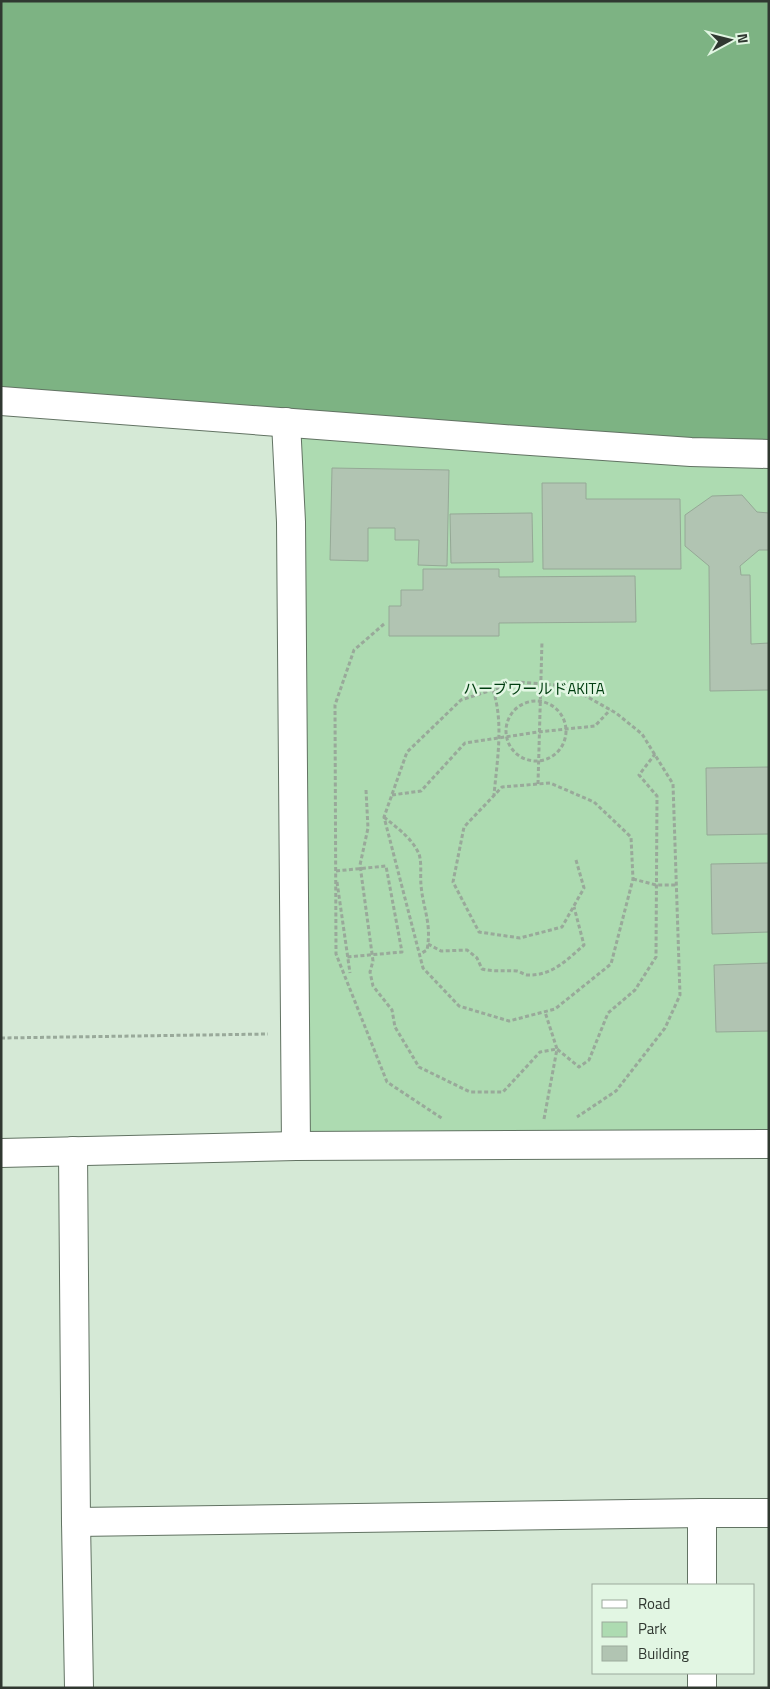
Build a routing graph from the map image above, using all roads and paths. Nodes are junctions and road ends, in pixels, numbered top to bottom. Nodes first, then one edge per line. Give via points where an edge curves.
1 (1, 401) edge
2 (286, 422) junction
3 (769, 454) edge
4 (384, 624) dead end
5 (542, 641) dead end
6 (540, 684) junction
7 (493, 690) junction
8 (610, 710) junction
9 (566, 729) junction
10 (538, 732) junction
11 (507, 737) junction
12 (498, 738) junction
13 (655, 754) junction
14 (538, 784) junction
15 (366, 790) dead end
16 (392, 794) junction
17 (494, 796) junction
18 (384, 817) junction
19 (576, 860) dead end
20 (361, 868) junction
21 (335, 870) junction
22 (633, 879) junction
23 (656, 885) junction
24 (676, 885) junction
25 (574, 906) junction
26 (428, 944) junction
27 (420, 954) junction
28 (373, 955) junction
29 (347, 957) junction
30 (350, 973) dead end
31 (545, 1012) junction
32 (294, 1034) junction
33 (1, 1038) edge
34 (557, 1049) junction
35 (446, 1121) dead end
36 (572, 1121) dead end
37 (544, 1123) dead end
38 (769, 1144) edge
39 (296, 1146) junction
40 (73, 1151) junction
41 (1, 1153) edge
42 (702, 1513) junction
43 (769, 1513) edge
44 (76, 1522) junction
45 (702, 1584) edge
46 (702, 1674) edge
47 (79, 1688) edge
48 (702, 1688) edge

1 - 2 street
2 - 3 street
2 - 32 street via 291,522
4 - 21 path via 354,650 335,706
5 - 6 path
6 - 7 path via 517,682
6 - 8 path via 568,686
6 - 10 path
7 - 12 path via 499,707
7 - 16 path via 461,700 407,752
8 - 9 path via 595,726
8 - 13 path via 642,734
9 - 10 path
9 - 11 path via 564,744 551,758 542,761 532,761 515,753
9 - 11 path via 555,708 546,703 526,703 511,715
10 - 11 path
10 - 14 path
11 - 12 path
12 - 16 path via 465,743 421,791
12 - 17 path
13 - 23 path via 640,775 657,796
13 - 24 path via 673,784
14 - 17 path via 502,787
14 - 22 path via 550,783 594,802 630,837
15 - 20 path via 368,828
16 - 18 path
17 - 25 path via 464,827 453,882 479,932 520,938 562,927
18 - 26 path via 408,836 419,854 421,885 429,922
18 - 27 path
19 - 25 path via 584,888
20 - 21 path
20 - 28 path
20 - 28 path via 386,866 402,952
21 - 29 path
21 - 35 path via 336,954 387,1082
22 - 23 path
22 - 31 path via 611,964 555,1009
23 - 24 path
23 - 34 path via 656,956 634,990 608,1013 589,1060 579,1067
24 - 36 path via 680,995 665,1028 616,1091
25 - 26 path via 584,945 560,967 538,974 482,969 477,958 467,950 441,951
26 - 27 path via 427,950
27 - 31 path via 423,968 459,1006 509,1021
28 - 29 path
28 - 34 path via 370,972 373,986 392,1010 395,1027 419,1066 470,1092 503,1092 540,1052
29 - 30 path
31 - 34 path
32 - 33 path
32 - 39 street
34 - 37 path
38 - 39 street
39 - 40 street
40 - 41 street
40 - 44 street
42 - 43 street
42 - 44 street
42 - 45 street
44 - 47 street
46 - 48 street

